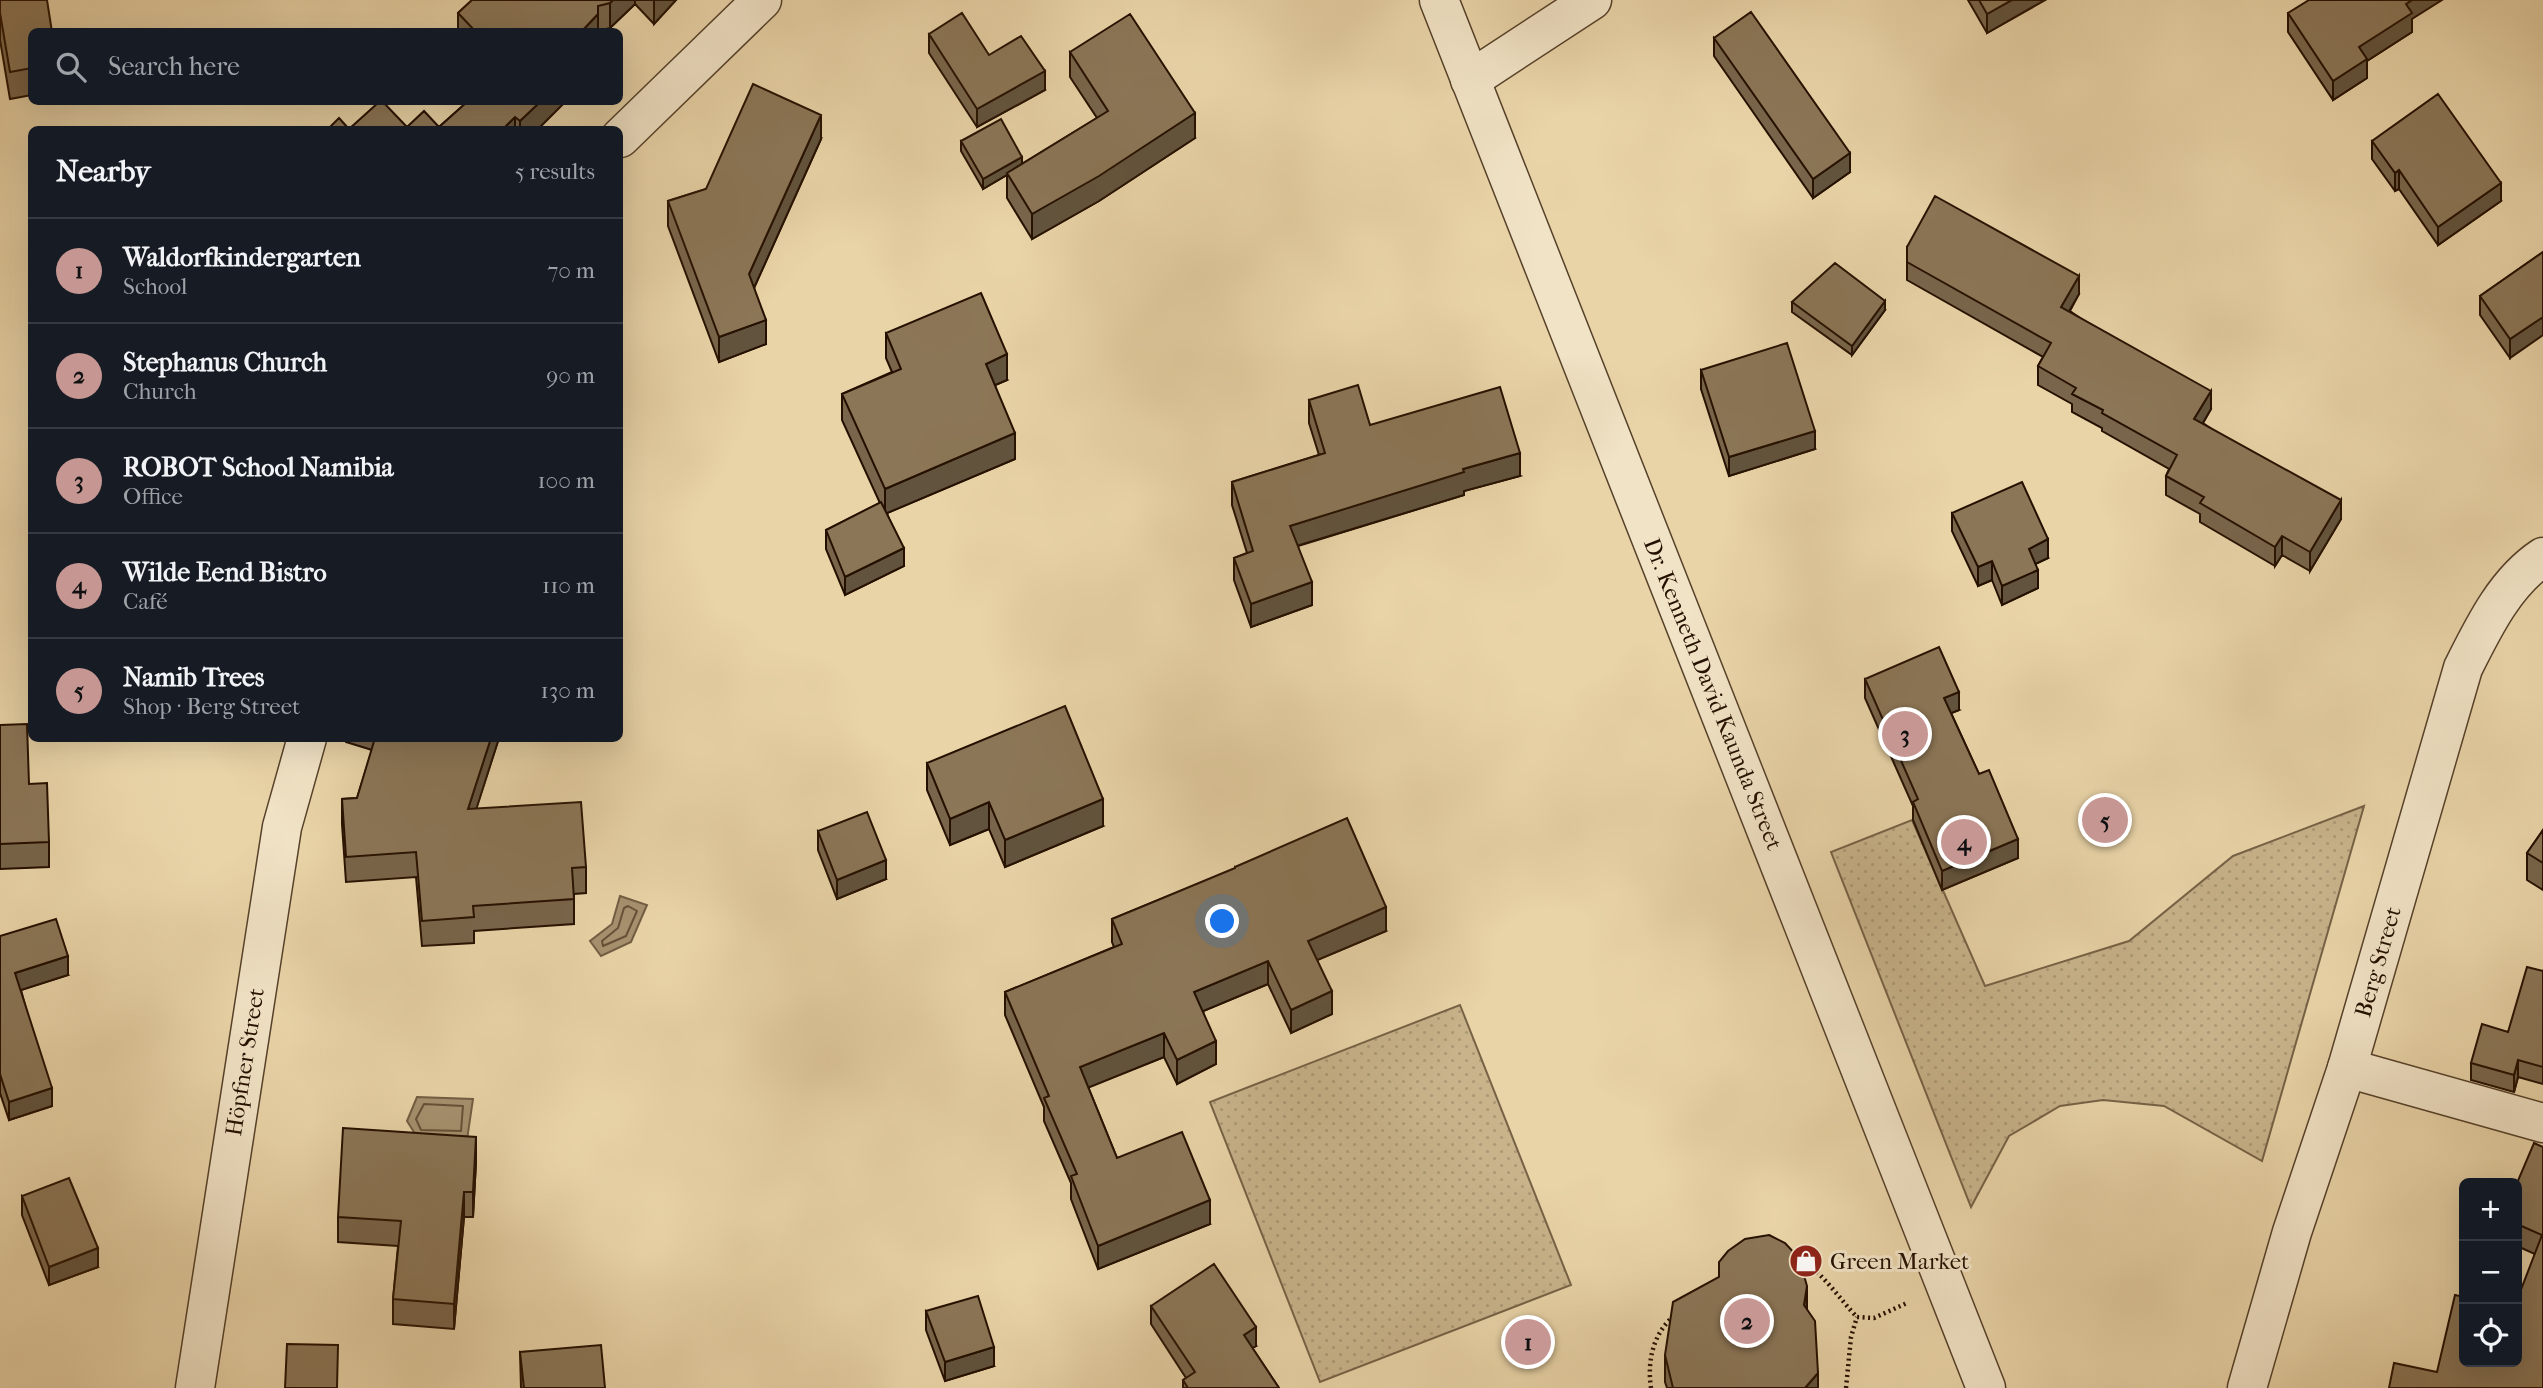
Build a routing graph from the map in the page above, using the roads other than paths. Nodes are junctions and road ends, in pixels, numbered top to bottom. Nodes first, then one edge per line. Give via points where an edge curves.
1 (762, 0) edge
2 (1439, 0) edge
3 (1592, 0) edge
4 (1471, 80) junction
5 (623, 135) edge
6 (2543, 557) edge
7 (306, 742) edge
8 (2347, 1068) junction
9 (2543, 1123) edge
10 (195, 1388) edge
11 (1986, 1388) edge
12 (2247, 1388) edge

1 - 5 street
2 - 4 street, Dr. Kenneth David Kaunda Street
3 - 4 street
4 - 11 street, Dr. Kenneth David Kaunda Street
6 - 8 street, Berg Street via 2529,566 2488,619 2463,668
7 - 10 street, Höpfner Street via 282,827
8 - 9 street
8 - 12 street, Berg Street via 2292,1232

